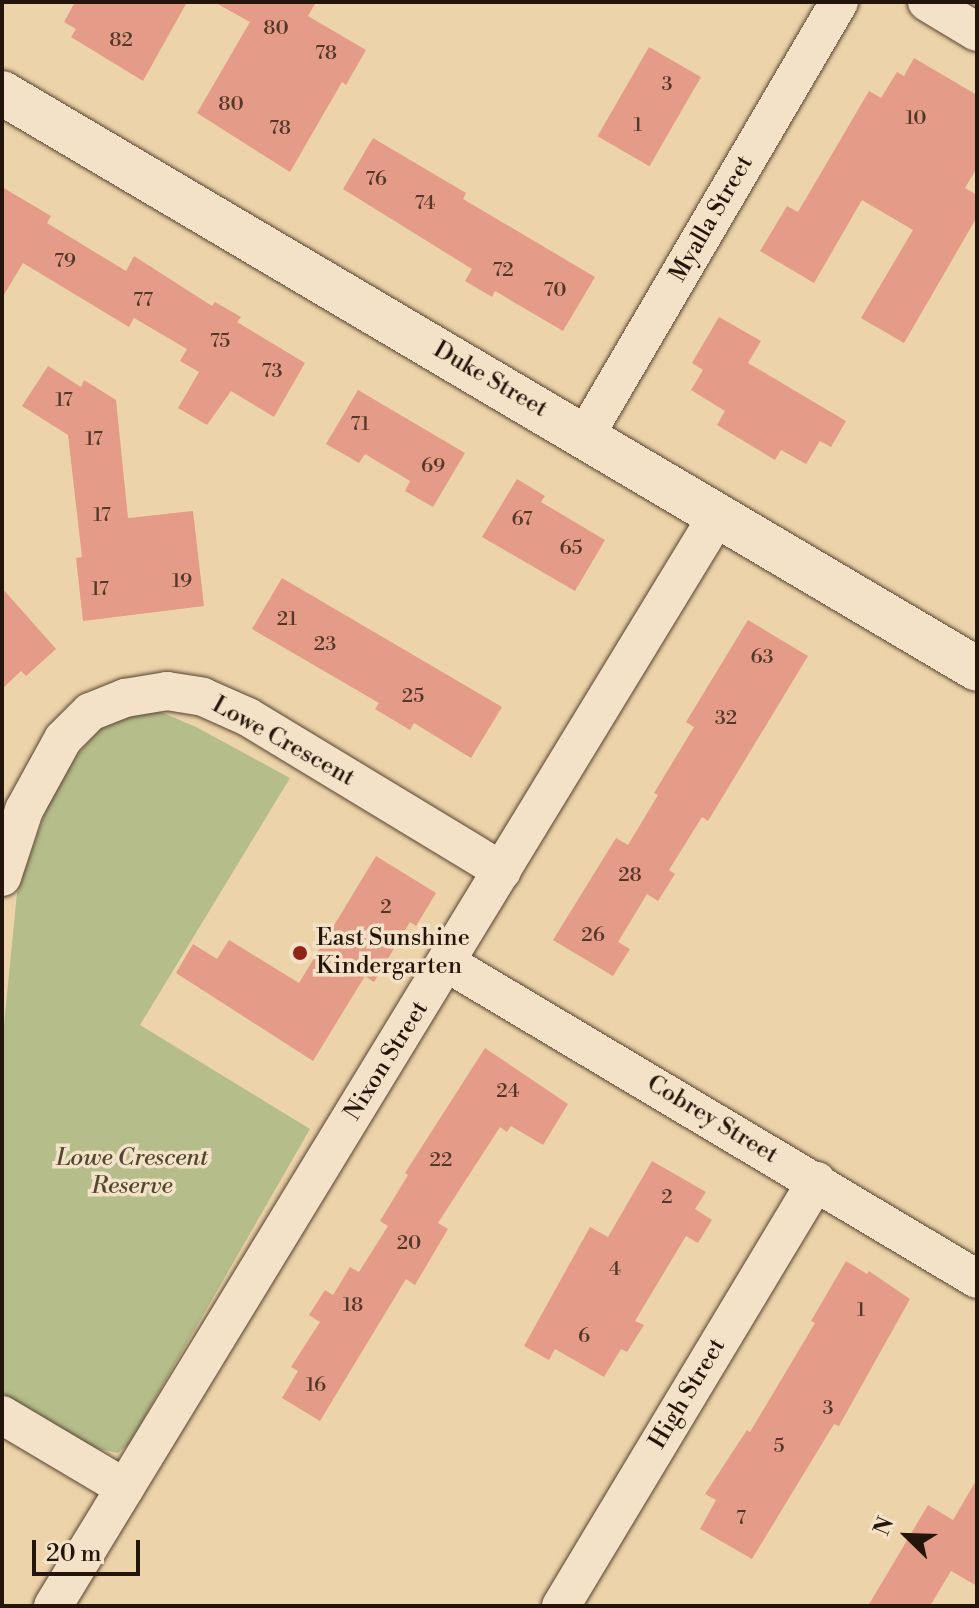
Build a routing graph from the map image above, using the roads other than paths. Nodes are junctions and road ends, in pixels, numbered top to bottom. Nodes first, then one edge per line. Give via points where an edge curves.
1 (839, 2) edge
2 (927, 2) edge
3 (977, 32) edge
4 (2, 93) edge
5 (585, 436) junction
6 (718, 515) junction
7 (977, 669) edge
8 (502, 871) junction
9 (2, 877) edge
10 (447, 963) junction
11 (816, 1181) junction
12 (977, 1279) edge
13 (2, 1415) edge
14 (125, 1488) junction
15 (53, 1606) edge
16 (561, 1606) edge

1 - 5 street, Myalla Street
2 - 3 street
4 - 5 street, Duke Street
5 - 6 street, Duke Street
6 - 7 street, Duke Street
6 - 8 street, Nixon Street
8 - 9 street, Lowe Crescent via 248,717 203,697 167,691 125,698 90,712 63,739 24,810
8 - 10 street, Nixon Street
10 - 11 street, Cobrey Street
10 - 14 street, Nixon Street
11 - 12 street, Cobrey Street
11 - 16 street, High Street
13 - 14 street
14 - 15 street, Nixon Street

